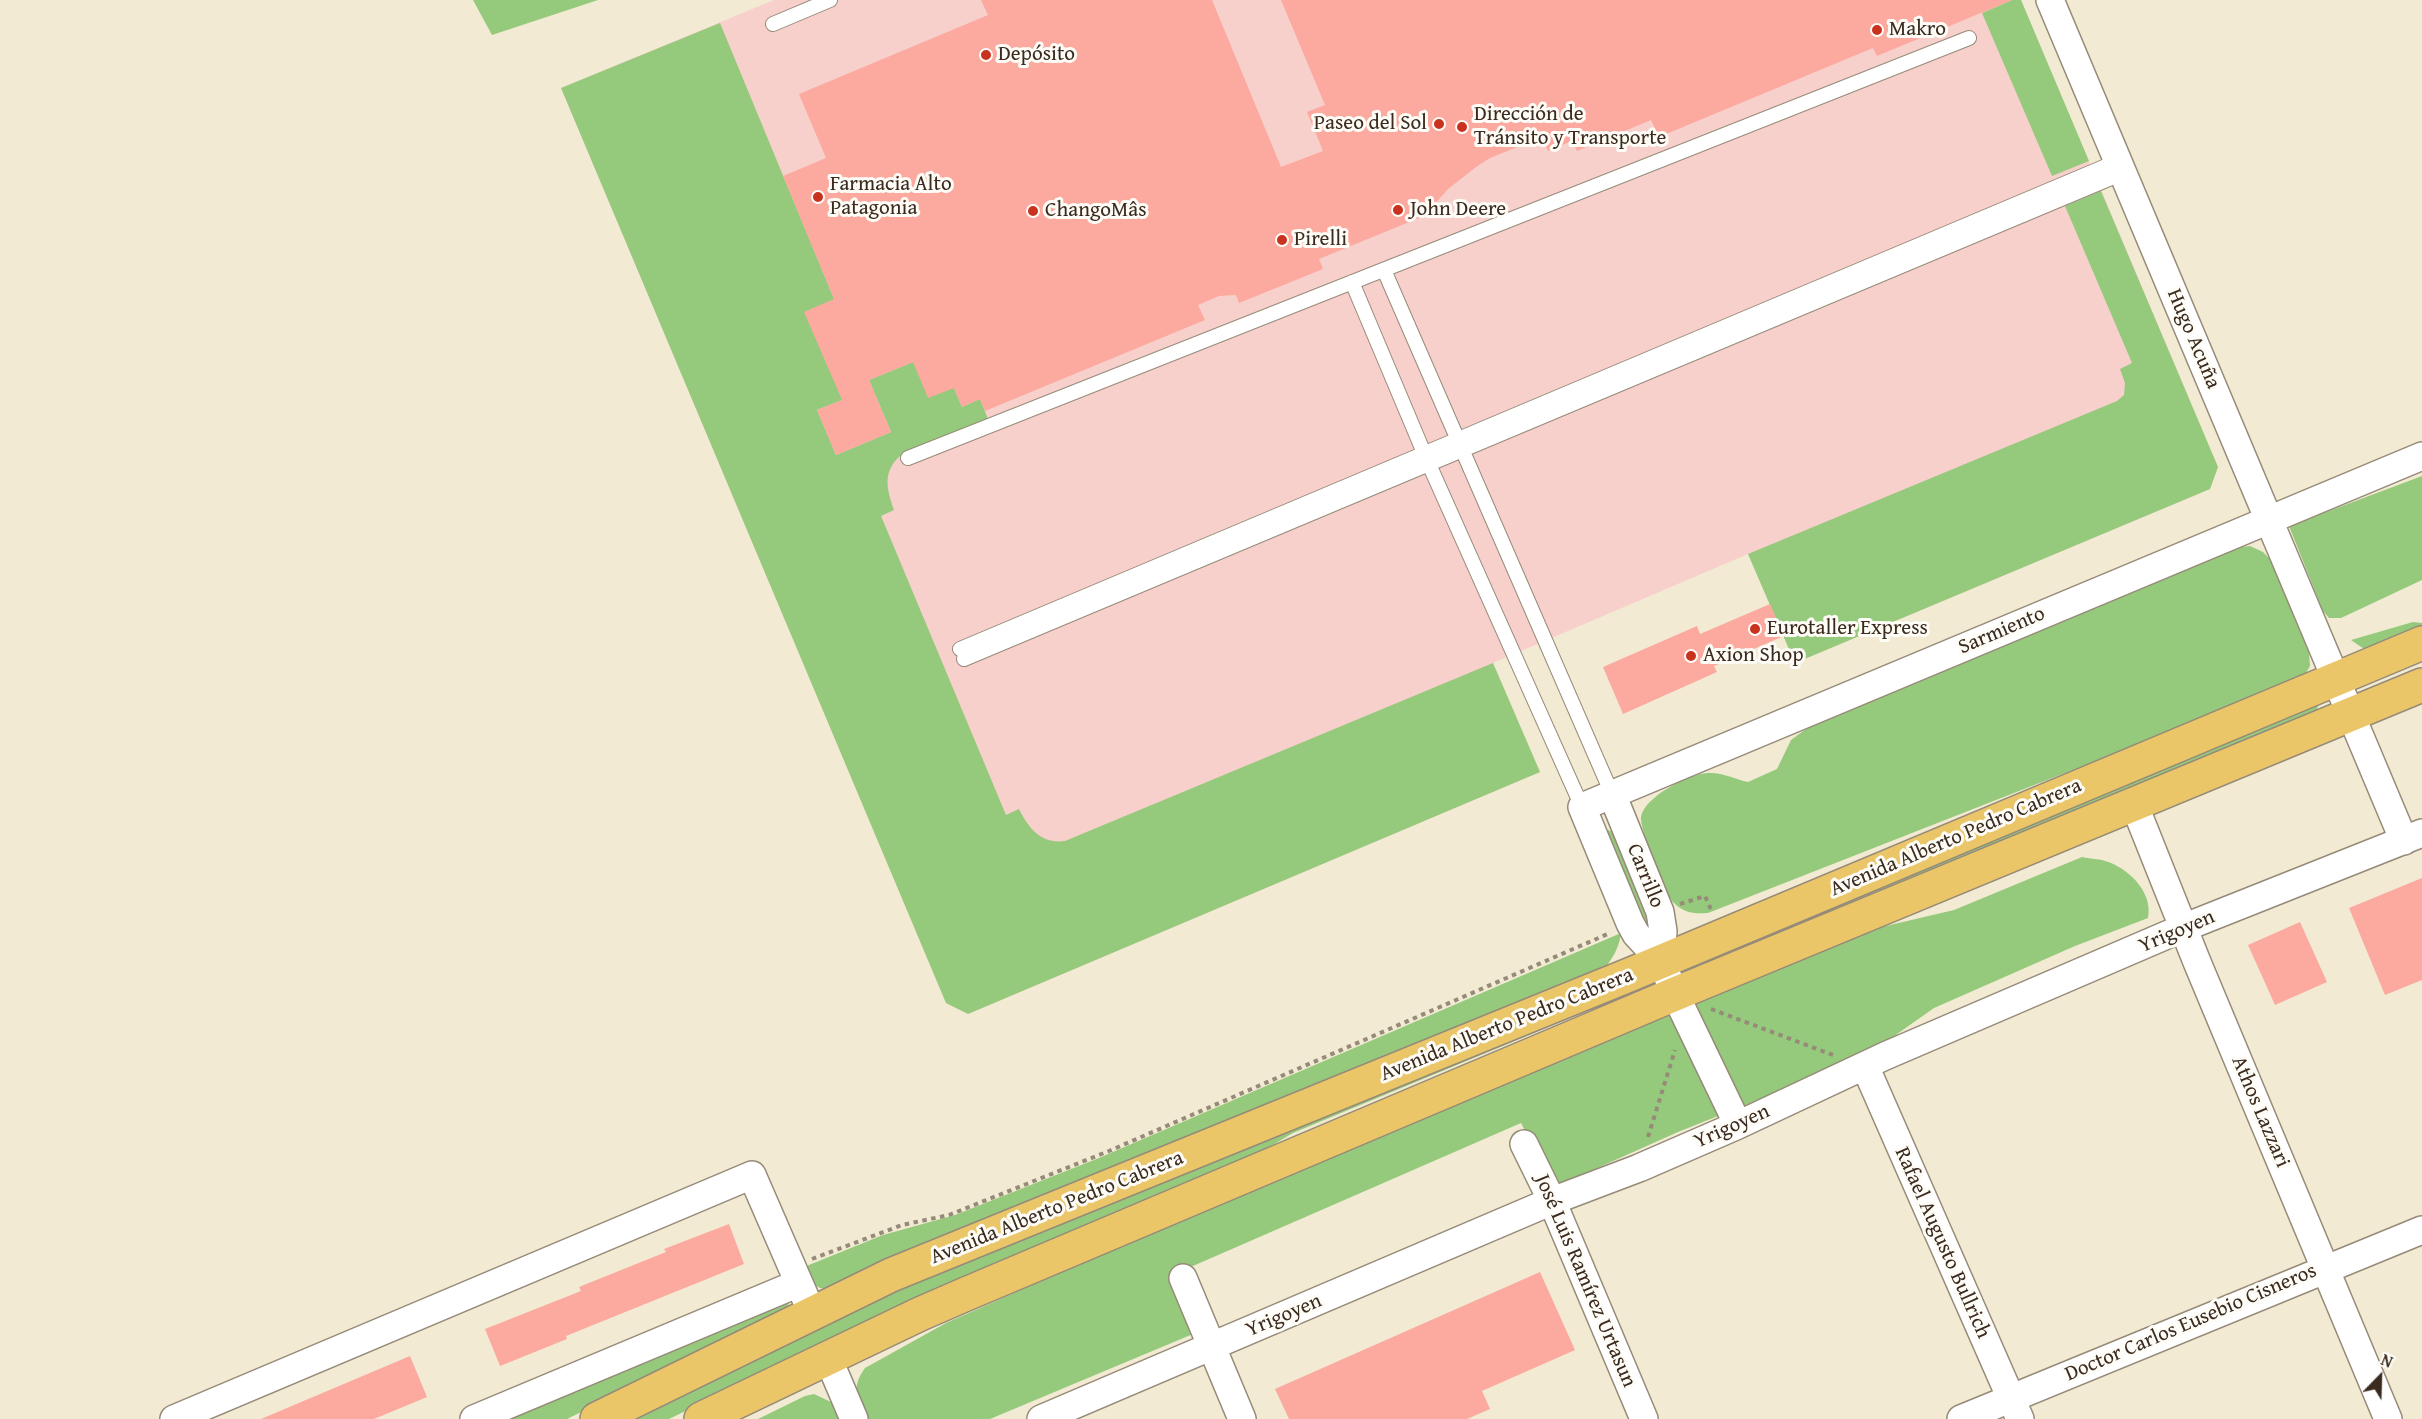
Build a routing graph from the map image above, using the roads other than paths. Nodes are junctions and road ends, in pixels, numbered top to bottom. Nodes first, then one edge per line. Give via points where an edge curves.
1 (830, 0) edge
2 (2050, 0) edge
3 (773, 24) dead end
4 (1969, 38) dead end
5 (2121, 167) junction
6 (1384, 270) junction
7 (1352, 282) junction
8 (1459, 445) junction
9 (2422, 456) edge
10 (908, 458) dead end
11 (1427, 459) junction
12 (2269, 519) junction
13 (2422, 643) edge
14 (962, 654) dead end
15 (2336, 679) junction
16 (2422, 686) edge
17 (2351, 715) junction
18 (1612, 794) junction
19 (2134, 804) junction
20 (1582, 807) junction
21 (2413, 837) edge
22 (2183, 928) junction
23 (1661, 961) junction
24 (1681, 1007) junction
25 (1865, 1066) junction
26 (1738, 1125) junction
27 (1524, 1144) dead end
28 (1552, 1201) junction
29 (2422, 1230) edge
30 (2326, 1267) junction
31 (796, 1276) junction
32 (1183, 1278) dead end
33 (812, 1313) junction
34 (1211, 1347) junction
35 (828, 1358) junction
36 (2016, 1409) edge
37 (174, 1419) edge
38 (474, 1419) edge
39 (597, 1419) edge
40 (701, 1419) edge
41 (854, 1419) edge
42 (1041, 1419) edge
43 (1242, 1419) edge
44 (1644, 1419) edge
45 (1961, 1419) edge
46 (2388, 1419) edge

1 - 3 lane
2 - 5 street, Hugo Acuña
4 - 6 lane
5 - 8 lane
5 - 12 street, Hugo Acuña
6 - 7 lane
6 - 8 lane
7 - 10 lane
7 - 11 lane
8 - 11 lane
8 - 18 lane
9 - 12 street, Sarmiento
11 - 14 lane
11 - 20 lane
12 - 15 street, Hugo Acuña
12 - 18 street, Sarmiento
13 - 15 main road, Avenida Alberto Pedro Cabrera
15 - 17 street, Hugo Acuña
15 - 23 main road, Avenida Alberto Pedro Cabrera
16 - 17 main road, Avenida Alberto Pedro Cabrera
17 - 19 main road, Avenida Alberto Pedro Cabrera
17 - 21 street, Hugo Acuña
18 - 20 street, Sarmiento
18 - 23 street, Carrillo via 1660,912
19 - 22 street, Athos Lazzari
19 - 24 main road, Avenida Alberto Pedro Cabrera
20 - 23 street, Carrillo via 1630,923
21 - 22 street, Yrigoyen
22 - 25 street, Yrigoyen
22 - 30 street, Athos Lazzari
23 - 24 street, Carrillo
23 - 33 main road, Avenida Alberto Pedro Cabrera via 901,1271
24 - 26 street, Carrillo
24 - 35 main road, Avenida Alberto Pedro Cabrera via 921,1314
25 - 26 street, Yrigoyen
25 - 36 street, Rafael Augusto Bullrich
26 - 28 street, Yrigoyen
27 - 28 street, José Luis Ramírez Urtasun
28 - 34 street, Yrigoyen
28 - 44 street, José Luis Ramírez Urtasun
29 - 30 street, Doctor Carlos Eusebio Cisneros
30 - 36 street, Doctor Carlos Eusebio Cisneros
30 - 46 street, Athos Lazzari
31 - 33 street
31 - 37 street via 752,1175
31 - 38 street
32 - 34 street
33 - 39 main road, Avenida Alberto Pedro Cabrera
34 - 42 street, Yrigoyen
34 - 43 street
35 - 40 main road, Avenida Alberto Pedro Cabrera
35 - 41 street
36 - 45 street, Doctor Carlos Eusebio Cisneros

